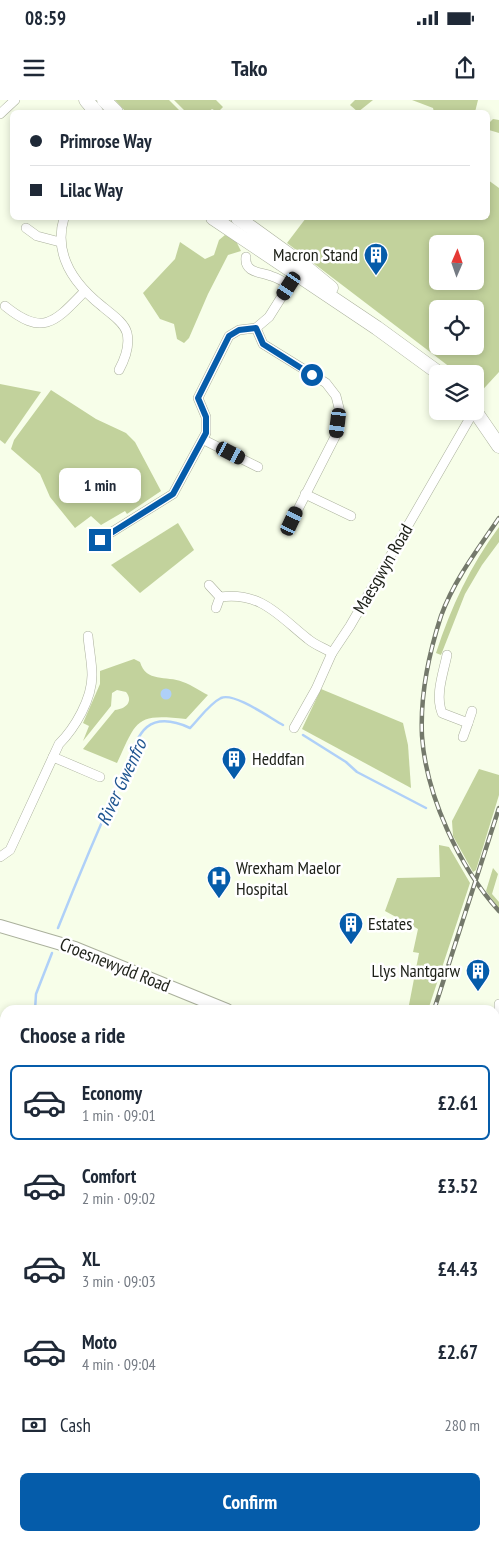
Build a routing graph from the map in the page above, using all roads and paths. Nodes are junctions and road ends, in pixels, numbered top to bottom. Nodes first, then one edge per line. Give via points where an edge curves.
1 (16, 100) edge
2 (86, 100) edge
3 (104, 100) edge
4 (94, 110) edge
5 (114, 110) edge
6 (0, 114) edge
7 (64, 220) edge
8 (216, 220) edge
9 (240, 220) edge
10 (26, 228) dead end
11 (60, 242) junction
12 (246, 257) dead end
13 (296, 275) junction
14 (84, 292) junction
15 (5, 306) dead end
16 (256, 328) junction
17 (429, 366) edge
18 (119, 370) dead end
19 (469, 420) edge
20 (480, 420) edge
21 (204, 440) junction
22 (499, 446) edge
23 (258, 466) dead end
24 (305, 494) junction
25 (351, 516) dead end
26 (292, 521) dead end
27 (100, 540) dead end
28 (209, 585) dead end
29 (220, 597) junction
30 (216, 608) dead end
31 (88, 636) dead end
32 (332, 652) junction
33 (447, 655) dead end
34 (472, 711) dead end
35 (468, 723) junction
36 (294, 728) dead end
37 (463, 737) dead end
38 (53, 757) junction
39 (100, 777) dead end
40 (0, 857) edge
41 (0, 926) edge
42 (215, 1005) edge

1 - 6 street
2 - 4 main road
3 - 5 main road
7 - 11 street
8 - 13 main road
9 - 13 main road
10 - 11 street via 38,236
11 - 14 street via 70,274
12 - 13 street via 249,269 257,273
13 - 16 street via 269,317
13 - 17 main road
14 - 15 street via 61,316 48,323 20,318
14 - 18 street via 118,319 126,332 128,345
16 - 21 street via 239,330 229,336 198,398 206,417
16 - 24 street via 263,344 326,383 336,396 340,412 337,433
19 - 32 street, Maesgwyn Road
20 - 22 main road
21 - 23 street
21 - 27 street via 173,494
24 - 25 street
24 - 26 street
28 - 29 street
29 - 30 street
29 - 32 street via 261,602 274,609 310,641
31 - 38 street via 91,688 70,732
32 - 36 street, Maesgwyn Road via 316,690
33 - 35 street via 439,705 442,713
34 - 35 street
35 - 37 street
38 - 39 street
38 - 40 street via 10,850
41 - 42 street, Croesnewydd Road via 68,945

